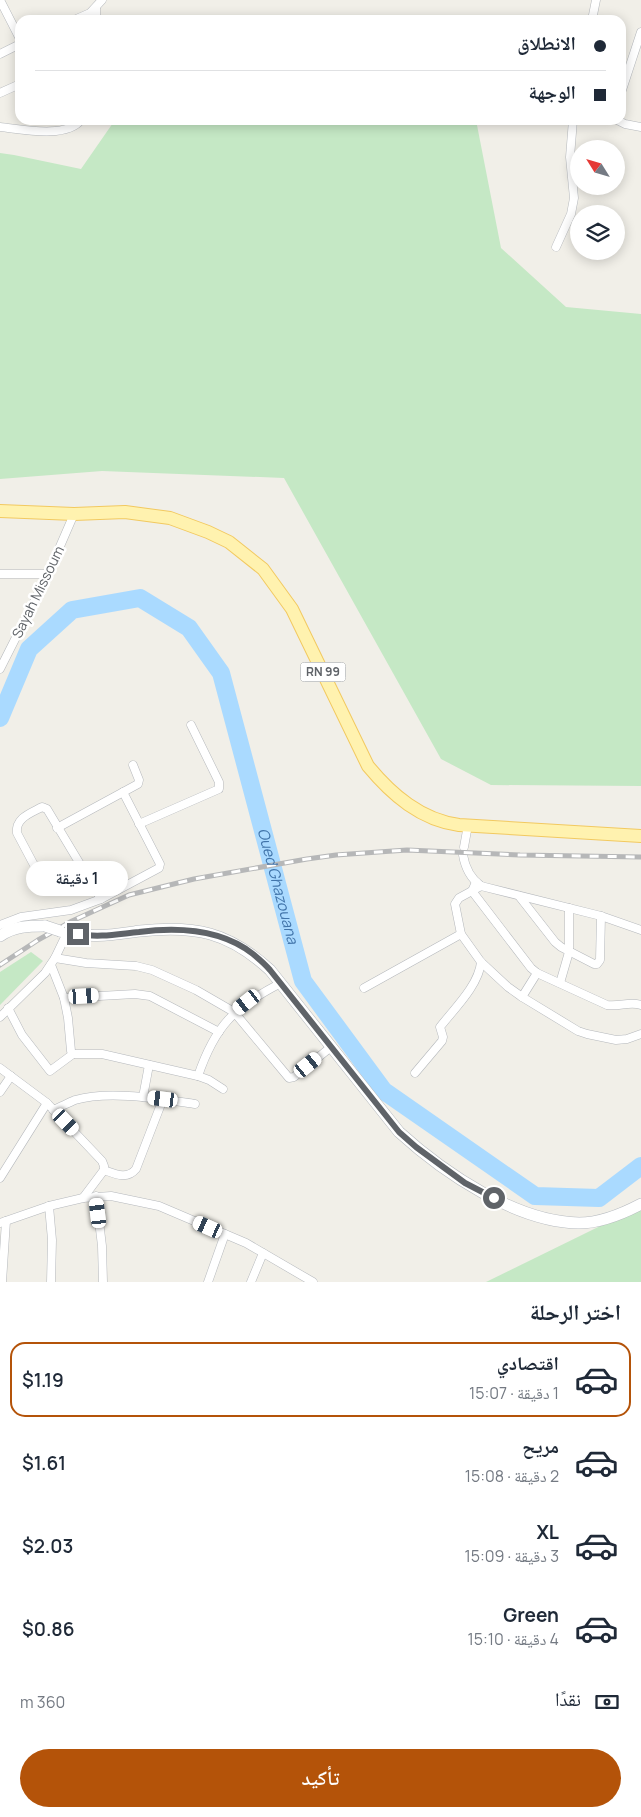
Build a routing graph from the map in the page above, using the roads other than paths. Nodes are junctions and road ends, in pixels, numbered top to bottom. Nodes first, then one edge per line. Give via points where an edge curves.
1 (0, 0) edge
2 (102, 0) edge
3 (596, 0) edge
4 (96, 8) junction
5 (85, 15) edge
6 (96, 15) edge
7 (593, 15) edge
8 (15, 29) edge
9 (641, 32) edge
10 (15, 46) edge
11 (0, 54) edge
12 (626, 78) edge
13 (15, 86) edge
14 (0, 93) edge
15 (626, 124) edge
16 (74, 125) edge
17 (573, 125) edge
18 (641, 126) edge
19 (0, 127) edge
20 (556, 247) dead end
21 (0, 511) edge
22 (74, 514) junction
23 (0, 574) edge
24 (48, 574) junction
25 (0, 669) edge
26 (191, 724) dead end
27 (133, 765) dead end
28 (123, 792) junction
29 (139, 824) junction
30 (468, 825) junction
31 (57, 828) junction
32 (641, 836) edge
33 (34, 865) dead end
34 (478, 884) junction
35 (472, 891) junction
36 (519, 896) junction
37 (101, 899) junction
38 (569, 908) junction
39 (601, 916) junction
40 (0, 925) edge
41 (641, 930) edge
42 (64, 932) junction
43 (461, 934) junction
44 (0, 936) edge
45 (569, 952) junction
46 (56, 961) junction
47 (481, 962) junction
48 (537, 973) junction
49 (281, 983) junction
50 (560, 983) junction
51 (364, 988) dead end
52 (522, 997) junction
53 (64, 998) junction
54 (641, 1005) edge
55 (8, 1008) junction
56 (234, 1012) junction
57 (0, 1017) edge
58 (219, 1032) junction
59 (641, 1034) edge
60 (331, 1047) junction
61 (73, 1054) junction
62 (148, 1065) junction
63 (0, 1068) edge
64 (415, 1073) dead end
65 (11, 1076) junction
66 (198, 1076) junction
67 (223, 1089) dead end
68 (0, 1092) edge
69 (143, 1097) junction
70 (163, 1099) junction
71 (47, 1103) junction
72 (194, 1104) dead end
73 (54, 1110) junction
74 (104, 1170) junction
75 (0, 1178) edge
76 (96, 1196) junction
77 (83, 1198) junction
78 (641, 1204) edge
79 (49, 1206) junction
80 (3, 1222) edge
81 (225, 1234) junction
82 (263, 1253) junction
83 (2, 1282) edge
84 (51, 1282) edge
85 (103, 1282) edge
86 (208, 1282) edge
87 (251, 1282) edge
88 (313, 1282) edge

1 - 8 street
2 - 4 street
3 - 7 street
4 - 5 street
4 - 6 street
9 - 12 street
10 - 11 street
13 - 14 street
15 - 18 street
16 - 19 street via 52,131
17 - 20 street via 570,157 574,198 571,214
21 - 22 main road, RN 99
22 - 24 street, Sayah Missoum
22 - 30 main road, RN 99 via 125,512 170,518 229,542 247,556 263,569 292,609 368,766 385,786 426,815
23 - 24 street
24 - 25 street, Sayah Missoum
26 - 29 street via 219,782 219,789
27 - 28 street via 139,782
28 - 29 street
28 - 31 street
29 - 37 street via 160,866
30 - 32 main road, RN 99
30 - 34 street via 463,851 465,864
31 - 33 street via 42,807 19,821 17,833
31 - 37 street
34 - 35 street
34 - 36 street
35 - 43 street via 458,898 454,904
35 - 48 street
36 - 38 street
36 - 45 street via 555,942
37 - 40 street via 71,910 21,916
38 - 39 street
38 - 45 street
39 - 41 street
39 - 45 street via 599,962 594,964
42 - 44 main road, bridge via 45,926 28,926
42 - 46 street
42 - 49 main road via 106,936 192,930 214,934 253,954
43 - 47 street
43 - 51 street
45 - 50 street
46 - 53 street
46 - 55 street
46 - 56 street via 152,970
47 - 52 street
47 - 64 street via 480,971 467,992 440,1027 442,1041
48 - 50 street
48 - 52 street
49 - 56 street
49 - 60 main road
50 - 54 street via 607,1005
52 - 59 street via 587,1034 616,1040
53 - 58 street via 150,996
53 - 61 street
55 - 57 street
55 - 61 street via 22,1035 50,1071
56 - 58 street
56 - 60 street via 289,1078
58 - 66 street via 209,1046
60 - 78 main road via 399,1132 465,1183 532,1215 555,1221 580,1223 599,1220 623,1214
61 - 62 street via 95,1053
62 - 66 street
62 - 69 street
63 - 65 street
65 - 68 street
65 - 71 street
66 - 67 street
69 - 70 street
69 - 73 street via 88,1098
70 - 72 street
70 - 74 street via 136,1169 124,1176
71 - 73 street
71 - 75 street
73 - 74 street via 102,1161
74 - 77 street
76 - 77 street
76 - 81 street via 159,1206
76 - 85 street
77 - 79 street
79 - 80 street
79 - 84 street
80 - 83 street
81 - 82 street
81 - 86 street
82 - 87 street
82 - 88 street

